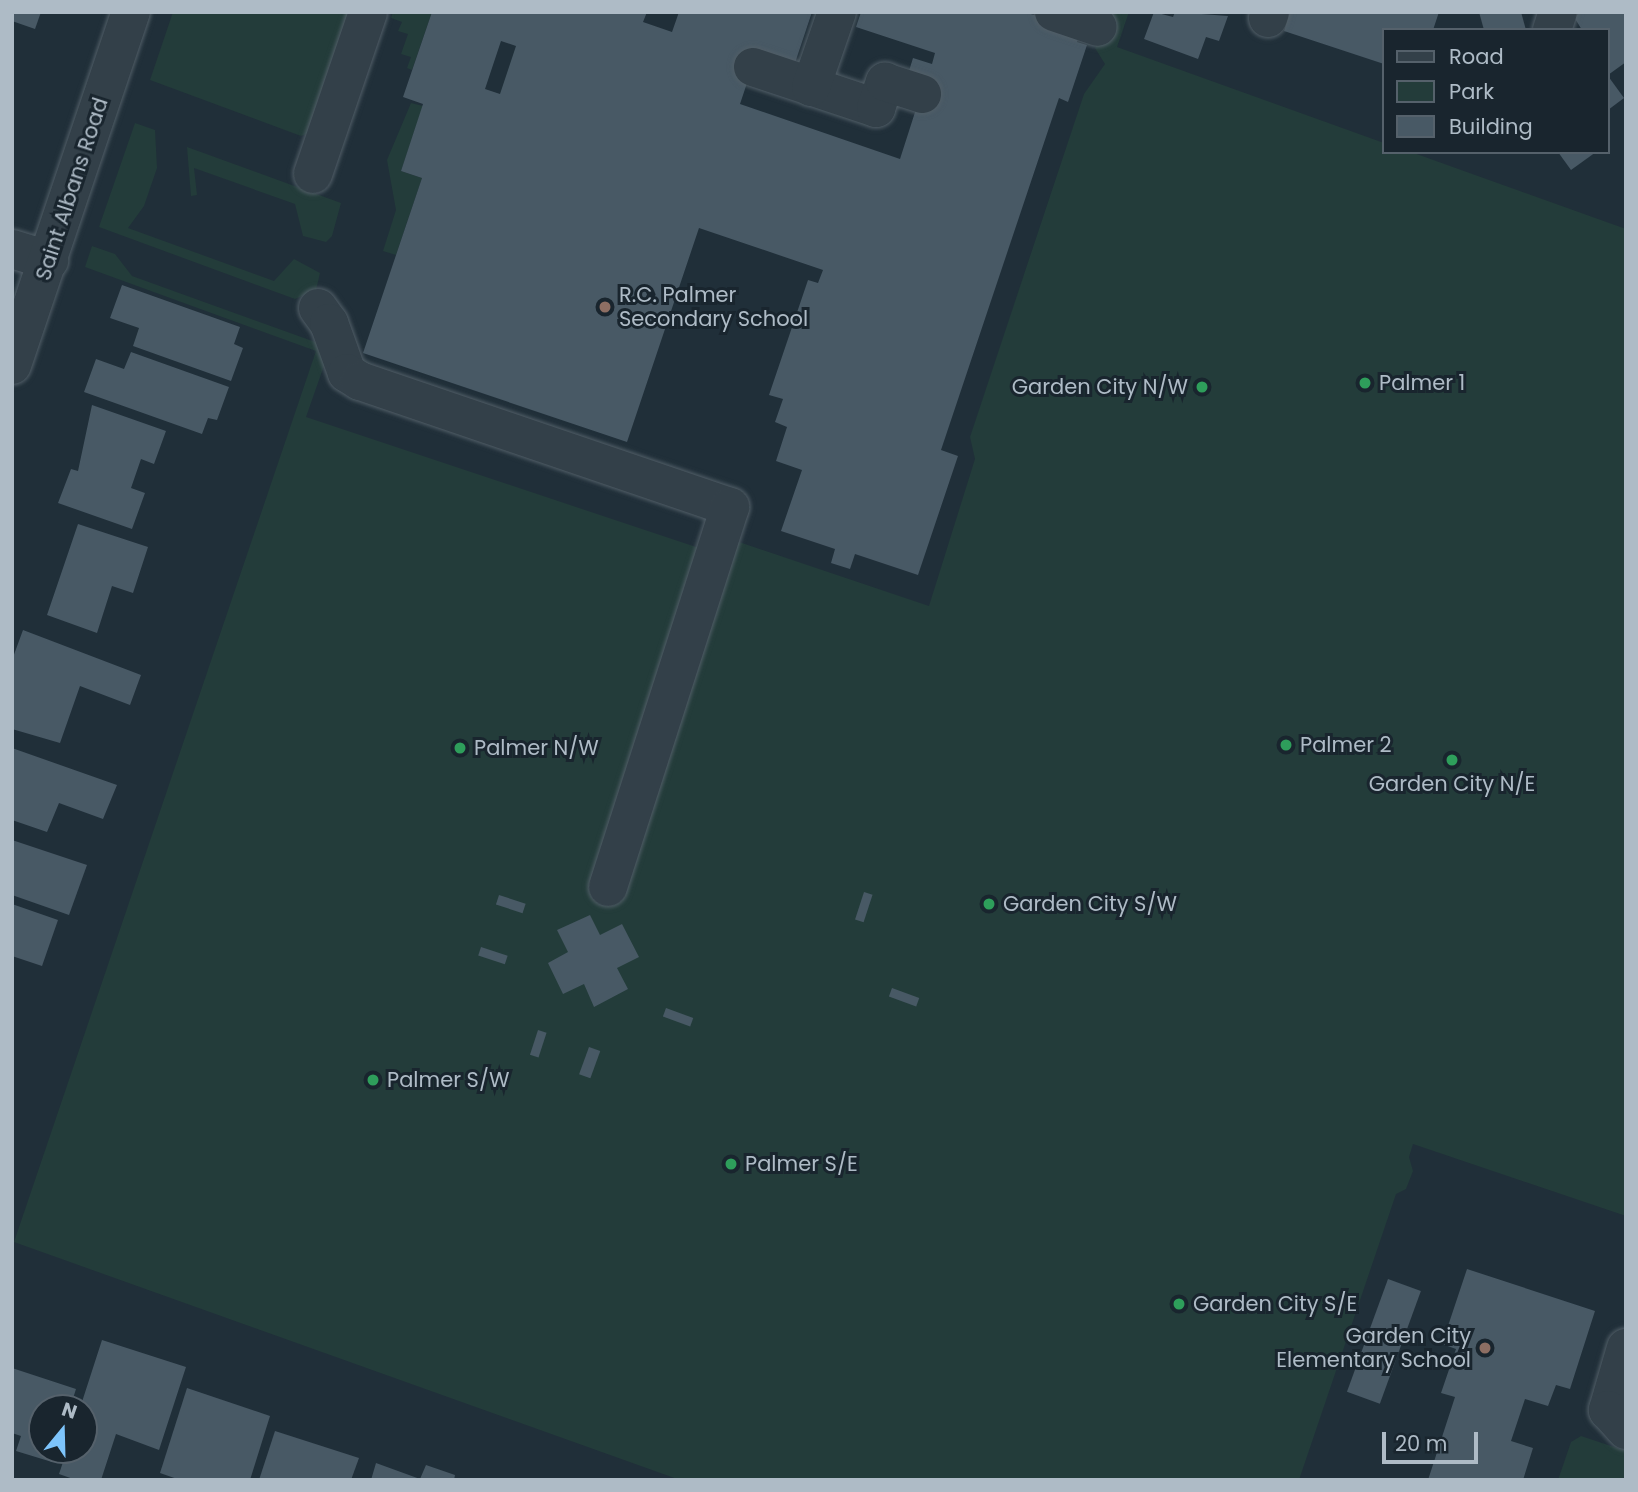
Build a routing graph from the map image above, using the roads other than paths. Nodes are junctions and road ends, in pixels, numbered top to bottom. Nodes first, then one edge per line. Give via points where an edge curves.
1 (131, 12) edge
2 (368, 12) edge
3 (836, 12) edge
4 (1054, 12) edge
5 (1098, 27) dead end
6 (753, 66) dead end
7 (811, 87) junction
8 (922, 94) dead end
9 (313, 174) dead end
10 (12, 249) edge
11 (48, 260) junction
12 (318, 308) dead end
13 (12, 365) edge
14 (608, 887) dead end
15 (1626, 1348) edge
16 (1626, 1430) edge

1 - 11 street, Saint Albans Road
2 - 9 street
3 - 7 street
4 - 5 street
6 - 7 street
7 - 8 street via 876,108 885,82
10 - 11 street
11 - 13 street, Saint Albans Road
12 - 14 street via 329,323 347,373 360,381 730,507
15 - 16 street via 1608,1410

